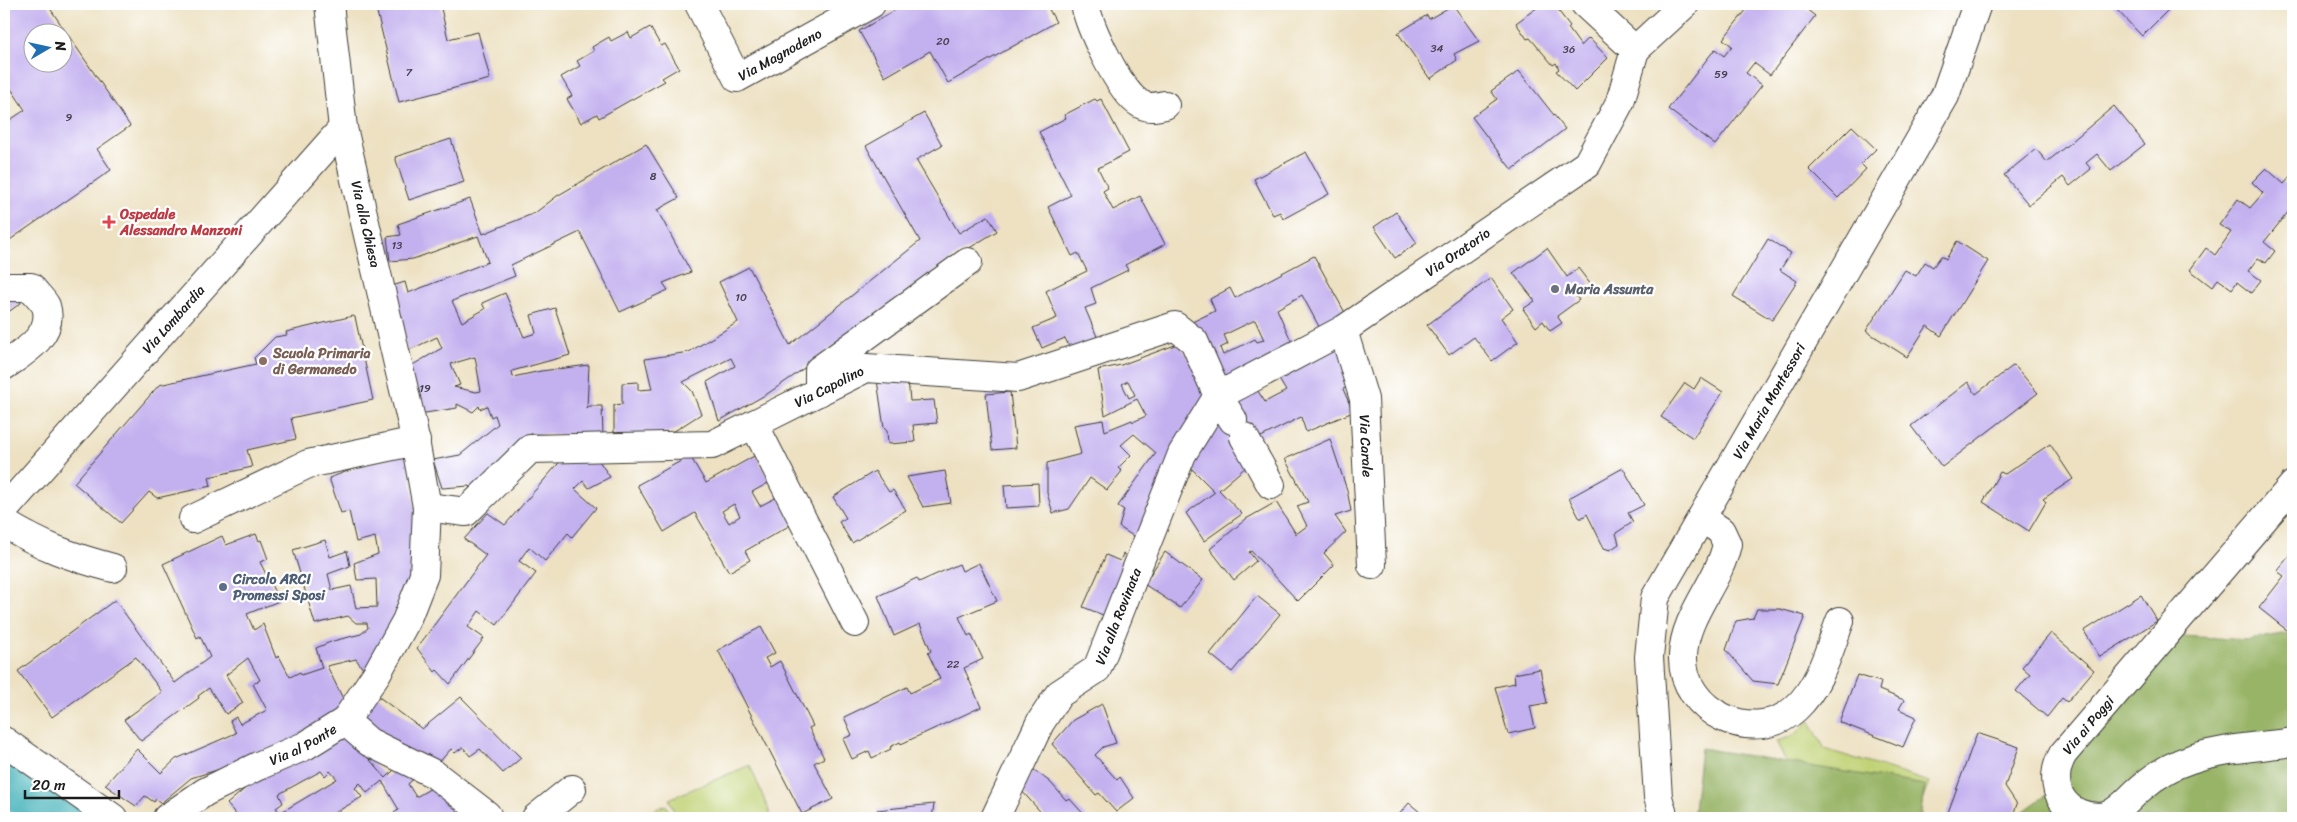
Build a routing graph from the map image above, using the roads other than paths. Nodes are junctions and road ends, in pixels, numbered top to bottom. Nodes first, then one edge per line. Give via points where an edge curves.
1 (329, 4) edge
2 (699, 4) edge
3 (871, 4) edge
4 (1085, 4) edge
5 (1585, 4) edge
6 (1685, 4) edge
7 (1977, 4) edge
8 (1635, 50) junction
9 (1165, 105) dead end
10 (343, 128) junction
11 (968, 262) dead end
12 (10, 288) dead end
13 (1343, 330) junction
14 (4, 366) edge
15 (819, 392) junction
16 (1218, 396) junction
17 (754, 424) junction
18 (416, 441) junction
19 (2293, 485) edge
20 (1271, 486) dead end
21 (427, 507) junction
22 (4, 510) edge
23 (1702, 518) junction
24 (193, 519) dead end
25 (4, 523) edge
26 (1372, 565) dead end
27 (114, 568) dead end
28 (424, 575) joint
29 (1840, 621) dead end
30 (855, 623) dead end
31 (345, 721) junction
32 (4, 741) edge
33 (2293, 742) edge
34 (572, 789) dead end
35 (113, 818) edge
36 (166, 818) edge
37 (488, 818) edge
38 (536, 818) edge
39 (995, 818) edge
40 (1664, 818) edge

1 - 10 street, Via alla Chiesa
2 - 3 street, Via Magnodeno via 737,78
4 - 9 street via 1094,31 1130,95 1149,107
5 - 8 street
6 - 8 street
7 - 23 street, Via Maria Montessori via 1945,96
8 - 13 street, Via Oratorio via 1620,102 1588,164
10 - 18 street, Via alla Chiesa
10 - 22 street, Via Lombardia
11 - 15 street via 820,370
12 - 14 street via 31,288 46,306 46,325 33,346
13 - 16 street, Via Oratorio
13 - 26 street, Via Carale via 1364,399
15 - 16 street, Via Capolino via 866,368 1018,378 1175,326 1194,341
15 - 17 street, Via Capolino
16 - 20 street
16 - 39 street, Via alla Rovinata via 1182,454 1097,669 1059,694 1040,723
17 - 21 street, Via Capolino via 712,445 530,449 466,512
17 - 30 street
18 - 21 street, Via alla Chiesa
18 - 24 street via 308,464
19 - 33 street, Via ai Poggi via 2063,754 2056,771 2056,790 2068,808 2077,814 2103,817 2114,813 2156,776 2175,765 2216,753
21 - 28 street, Via alla Chiesa
23 - 29 street via 1724,534 1727,544 1684,640 1683,658 1687,678 1696,696 1710,711 1726,720 1762,724 1795,710 1817,680
23 - 40 street, Via Maria Montessori via 1655,598 1649,657 1658,797
25 - 27 street via 34,542 73,558
28 - 31 street, Via al Ponte via 406,621
31 - 36 street, Via al Ponte via 305,746 205,792
31 - 37 street via 369,742 434,774
32 - 35 street
34 - 38 street

